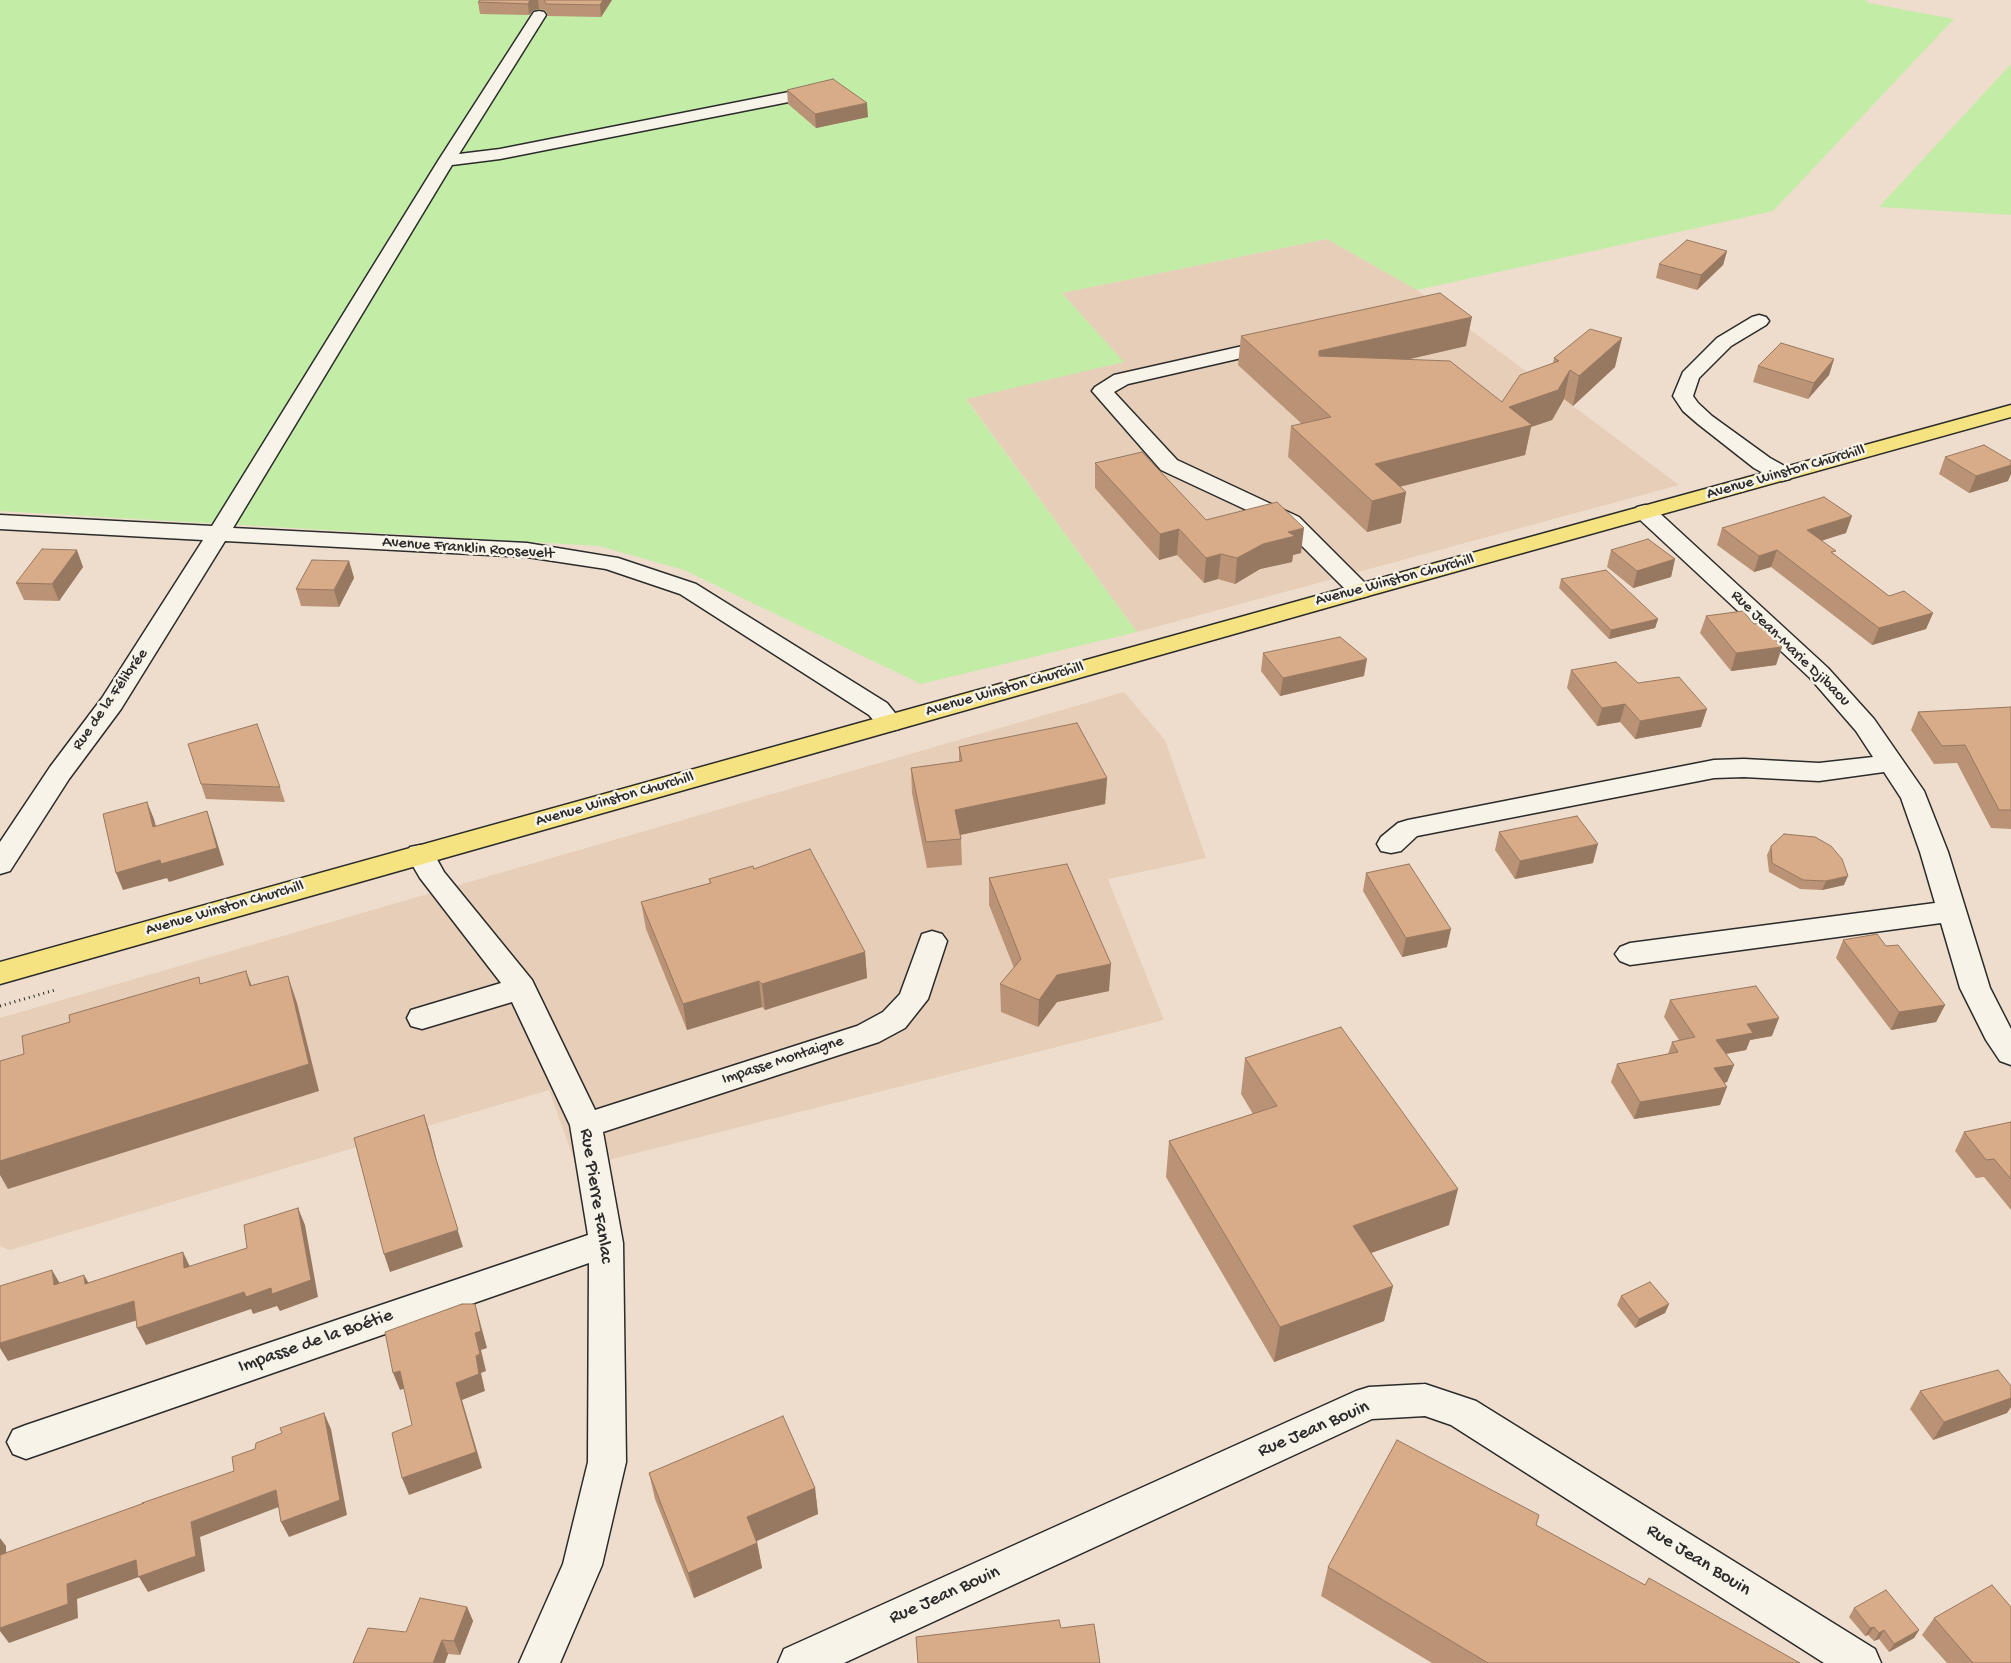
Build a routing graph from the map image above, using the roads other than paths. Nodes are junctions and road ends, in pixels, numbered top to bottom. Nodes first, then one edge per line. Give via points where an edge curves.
1 (539, 15) dead end
2 (814, 92) edge
3 (446, 161) junction
4 (1759, 321) dead end
5 (1265, 347) edge
6 (2011, 411) edge
7 (1782, 474) junction
8 (1645, 512) junction
9 (0, 522) edge
10 (217, 534) junction
11 (1360, 591) junction
12 (890, 723) junction
13 (1891, 763) junction
14 (1391, 844) dead end
15 (420, 854) junction
16 (0, 864) edge
17 (1952, 911) junction
18 (932, 941) dead end
19 (1630, 954) dead end
20 (0, 972) edge
21 (521, 988) junction
22 (422, 1018) dead end
23 (2011, 1053) edge
24 (586, 1125) junction
25 (606, 1243) junction
26 (26, 1442) dead end
27 (539, 1663) edge
28 (798, 1663) edge
29 (1861, 1663) edge

1 - 3 street, Rue de la Félibrée
2 - 3 street via 500,154
3 - 10 street, Rue de la Félibrée
4 - 7 street via 1724,342 1690,376 1683,396 1705,420
5 - 11 street via 1121,379 1102,392 1169,465 1290,522
6 - 7 main road, Avenue Winston Churchill
7 - 8 main road, Avenue Winston Churchill
8 - 11 main road, Avenue Winston Churchill
8 - 13 street, Rue Jean-Marie Djibaou via 1820,673 1865,725
9 - 10 street, Avenue Franklin Roosevelt
10 - 12 street, Avenue Franklin Roosevelt via 527,550 610,563 688,589 878,709
10 - 16 street, Rue de la Félibrée via 112,703 59,773
11 - 12 main road, Avenue Winston Churchill
12 - 15 main road, Avenue Winston Churchill
13 - 14 street via 1819,772 1714,769 1408,829
13 - 17 street, Rue Jean-Marie Djibaou via 1914,798
15 - 20 main road, Avenue Winston Churchill
15 - 21 street, Rue Pierre Fanlac via 434,878
17 - 19 street
17 - 23 street, Rue Jean-Marie Djibaou via 1976,988 2001,1040
18 - 24 street, Impasse Montaigne via 913,998 894,1020 868,1034
21 - 22 street
21 - 24 street, Rue Pierre Fanlac
24 - 25 street, Rue Pierre Fanlac
25 - 26 street, Impasse de la Boétie
25 - 27 street, Rue Pierre Fanlac via 607,1462 582,1565
28 - 29 street, Rue Jean Bouin via 1369,1403 1425,1400 1463,1413

